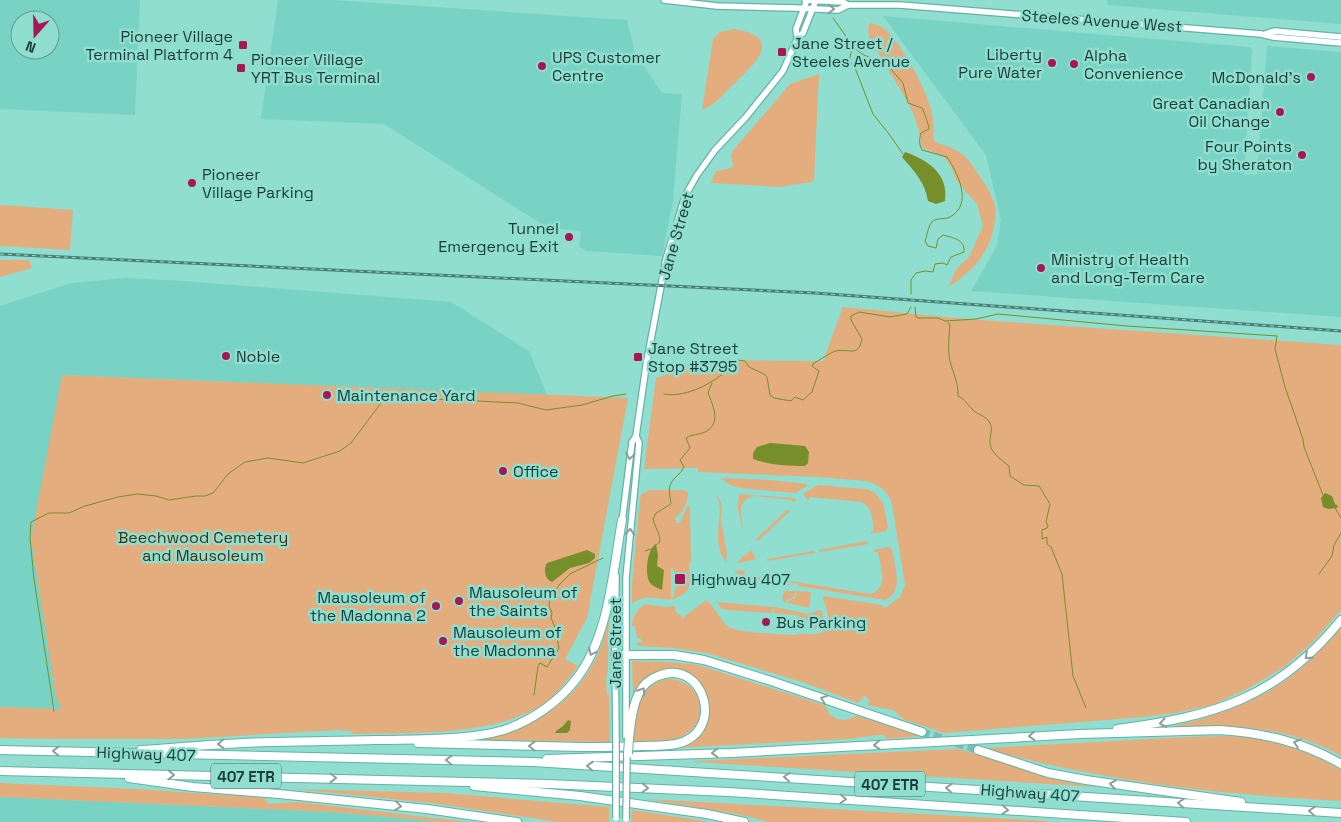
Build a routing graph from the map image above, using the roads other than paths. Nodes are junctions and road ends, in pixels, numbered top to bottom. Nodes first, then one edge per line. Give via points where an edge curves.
1 (664, 0) edge
2 (806, 0) edge
3 (816, 0) edge
4 (848, 5) junction
5 (804, 9) junction
6 (812, 9) junction
7 (1341, 36) edge
8 (1321, 38) junction
9 (797, 39) junction
10 (1341, 43) edge
11 (636, 436) junction
12 (622, 520) junction
13 (1341, 620) edge
14 (625, 654) junction
15 (615, 655) junction
16 (922, 732) tunnel mouth
17 (1080, 734) junction
18 (627, 737) junction
19 (348, 741) junction
20 (0, 750) edge
21 (978, 750) tunnel mouth
22 (105, 752) junction
23 (628, 754) joint
24 (498, 761) junction
25 (1341, 764) edge
26 (0, 771) edge
27 (87, 773) junction
28 (404, 780) junction
29 (1282, 809) junction
30 (1341, 813) edge
31 (615, 820) edge
32 (625, 820) edge
33 (517, 822) edge
34 (744, 822) edge
35 (1186, 822) edge

1 - 5 main road, Steeles Avenue West via 717,6
2 - 3 main road, Steeles Avenue West
2 - 5 main road, Jane Street
3 - 4 main road, Steeles Avenue West
3 - 6 main road, Jane Street
6 -> 4 main road, Steeles Avenue West via 838,10
4 - 8 main road, Steeles Avenue West via 900,5 1266,34 1274,31
5 - 6 main road, Steeles Avenue West
5 - 9 main road, Jane Street via 796,29
6 - 9 main road, Jane Street via 803,33
7 - 8 main road, Steeles Avenue West
8 - 10 main road, Steeles Avenue West
9 - 11 main road, Jane Street via 783,71 715,150 685,196 666,259
11 -> 12 main road, Jane Street via 632,442
14 -> 11 main road, Jane Street via 626,578 639,443
12 - 15 main road, Jane Street via 616,578
12 -> 19 highway via 599,637 577,678 556,700 524,722 482,735
13 -> 17 highway via 1294,668 1234,703 1172,721
14 - 15 highway
16 -> 14 highway via 704,660 674,655
14 - 18 main road, Jane Street
15 - 31 main road, Jane Street, bridge
17 -> 24 highway via 732,753
25 -> 17 highway via 1281,738 1241,732 1200,730
18 -> 19 highway via 635,703 648,681 661,675 676,674 699,687 705,712 699,730 685,741 662,746
18 - 23 highway, bridge
19 -> 22 highway via 261,742
22 -> 20 highway, Highway 407 / 407 ETR
29 -> 21 highway via 1086,780
24 -> 22 highway, Highway 407 / 407 ETR
23 - 32 main road, bridge
29 -> 24 highway, Highway 407 / 407 ETR
26 - 27 highway, Highway 407 / 407 ETR
27 -> 28 highway, Highway 407 / 407 ETR
27 -> 33 highway via 193,787 427,809
28 - 34 highway via 580,796
28 -> 35 highway, Highway 407 / 407 ETR via 728,792
30 -> 29 highway, Highway 407 / 407 ETR

